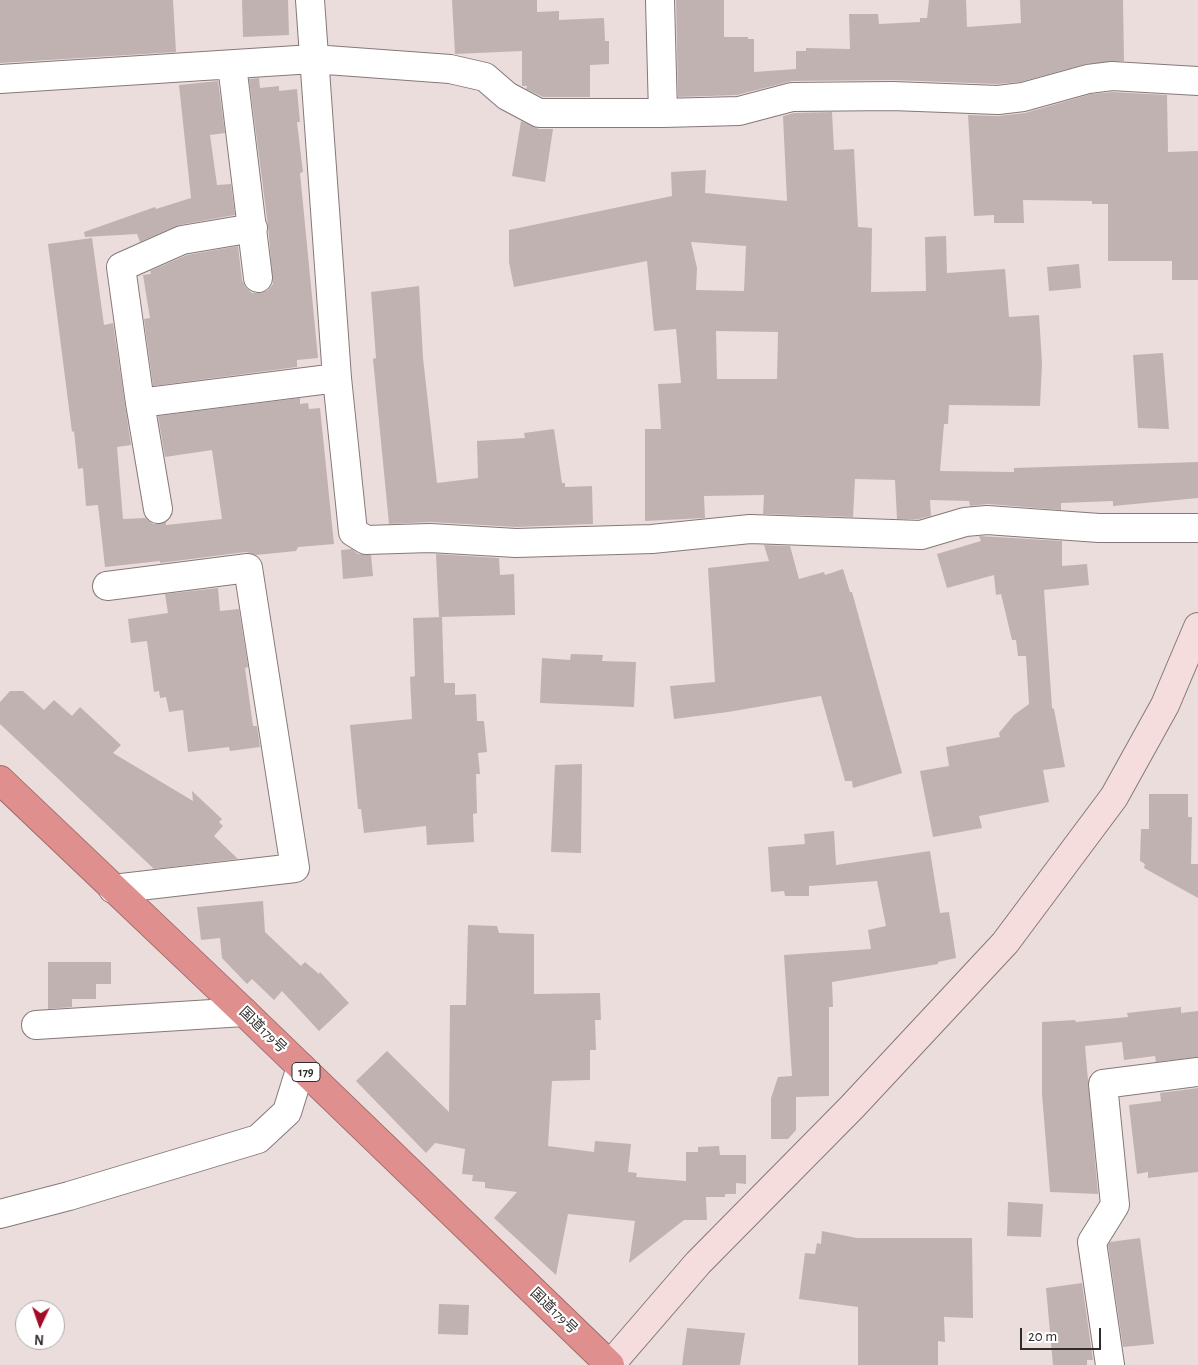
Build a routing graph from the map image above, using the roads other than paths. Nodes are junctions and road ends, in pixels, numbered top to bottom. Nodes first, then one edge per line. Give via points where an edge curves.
1 (310, 0) edge
2 (660, 0) edge
3 (313, 59) junction
4 (232, 65) junction
5 (0, 79) edge
6 (1198, 81) edge
7 (663, 113) junction
8 (253, 228) junction
9 (258, 278) dead end
10 (337, 378) junction
11 (140, 403) junction
12 (158, 510) dead end
13 (1198, 528) edge
14 (107, 586) dead end
15 (1198, 627) edge
16 (0, 780) edge
17 (113, 889) junction
18 (244, 1012) junction
19 (36, 1025) dead end
20 (301, 1067) junction
21 (1198, 1072) edge
22 (0, 1214) edge
23 (610, 1365) edge
24 (1110, 1365) edge

1 - 3 street
2 - 7 street
3 - 4 street
3 - 7 street via 450,68 485,77 507,96 539,113
3 - 10 street
4 - 5 street
4 - 8 street
6 - 7 street via 1112,76 998,100 792,97 739,111
8 - 9 street
8 - 11 street via 182,240 121,267
10 - 11 street
10 - 13 street via 353,532 366,540 430,538 516,543 652,539 750,529 902,536 921,535 965,522 987,520 1099,528
11 - 12 street
14 - 17 street via 248,568 295,868
15 - 23 street via 1165,705 1114,797 1005,943 852,1107 698,1263
16 - 17 highway, 国道179号 / 179
17 - 18 highway, 国道179号 / 179
18 - 19 street
18 - 20 highway, 国道179号 / 179
20 - 22 street via 288,1112 258,1139
20 - 23 highway, 国道179号 / 179
21 - 24 street via 1103,1084 1115,1205 1092,1242

